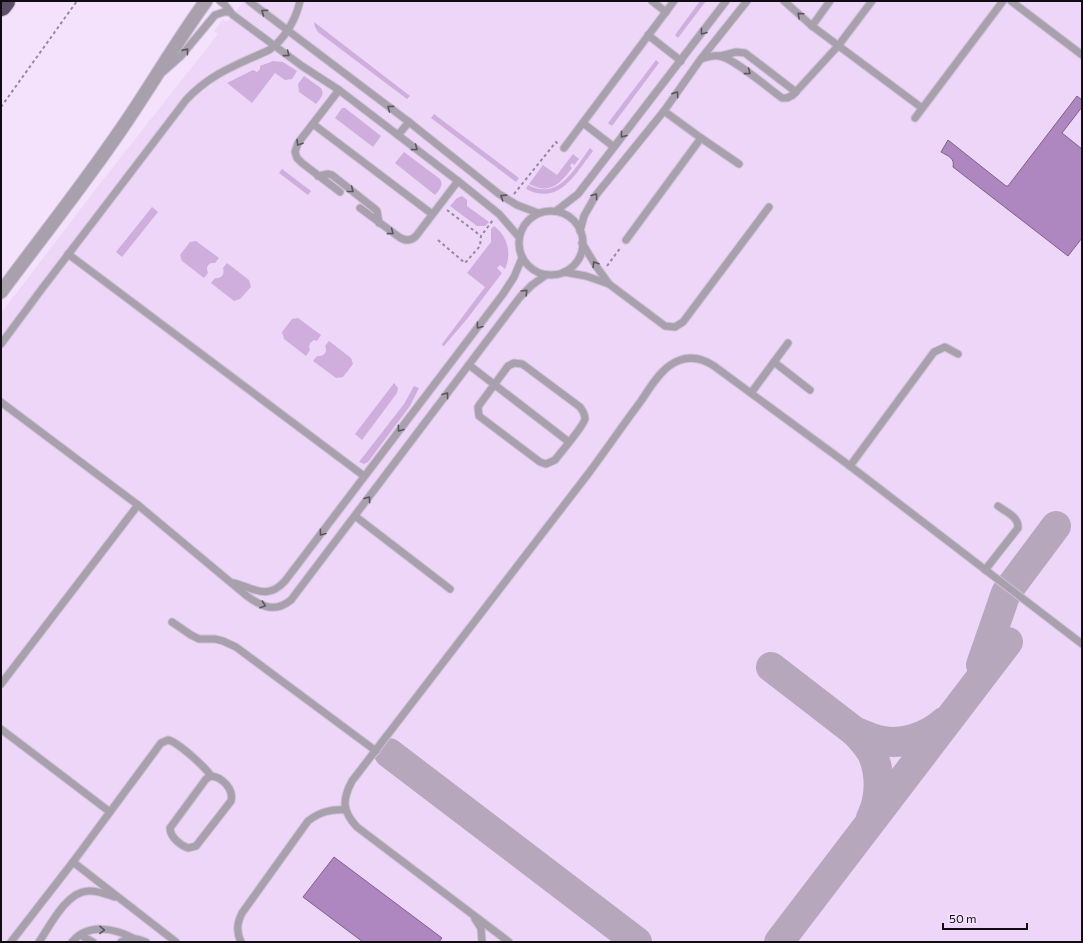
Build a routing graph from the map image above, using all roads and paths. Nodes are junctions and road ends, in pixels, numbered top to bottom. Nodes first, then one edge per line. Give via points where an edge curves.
1 (4, 1) edge
2 (77, 1) edge
3 (206, 1) edge
4 (220, 1) edge
5 (249, 1) edge
6 (300, 1) edge
7 (652, 1) edge
8 (674, 1) edge
9 (726, 1) edge
10 (746, 1) edge
11 (784, 1) edge
12 (830, 1) edge
13 (872, 1) edge
14 (1003, 1) edge
15 (1011, 1) edge
16 (1, 5) edge
17 (229, 12) junction
18 (666, 12) junction
19 (812, 26) junction
20 (288, 30) junction
21 (648, 35) junction
22 (276, 45) junction
23 (838, 46) junction
24 (1082, 55) edge
25 (720, 56) junction
26 (700, 60) junction
27 (681, 61) junction
28 (156, 76) junction
29 (339, 90) junction
30 (796, 92) junction
31 (1, 108) edge
32 (922, 108) junction
33 (664, 111) junction
34 (915, 118) dead end
35 (409, 122) junction
36 (583, 123) junction
37 (313, 124) junction
38 (398, 135) junction
39 (701, 138) junction
40 (614, 147) junction
41 (564, 148) joint
42 (739, 164) dead end
43 (318, 176) junction
44 (458, 180) junction
45 (340, 192) dead end
46 (509, 200) junction
47 (440, 204) junction
48 (769, 207) dead end
49 (360, 208) dead end
50 (556, 212) junction
51 (538, 213) junction
52 (432, 214) junction
53 (498, 214) junction
54 (379, 222) junction
55 (580, 231) junction
56 (481, 236) junction
57 (519, 237) junction
58 (438, 240) dead end
59 (626, 240) joint
60 (582, 243) junction
61 (68, 254) junction
62 (522, 258) junction
63 (564, 272) junction
64 (601, 273) junction
65 (546, 275) junction
66 (609, 284) junction
67 (1, 292) edge
68 (788, 343) dead end
69 (1, 344) edge
70 (958, 354) dead end
71 (774, 362) junction
72 (469, 365) junction
73 (494, 385) junction
74 (810, 390) dead end
75 (750, 393) junction
76 (1, 402) edge
77 (569, 442) junction
78 (850, 466) junction
79 (364, 476) junction
80 (138, 505) junction
81 (998, 506) dead end
82 (355, 516) junction
83 (986, 570) junction
84 (232, 582) junction
85 (450, 589) dead end
86 (172, 622) dead end
87 (1082, 644) edge
88 (1, 684) edge
89 (1, 729) edge
90 (376, 751) junction
91 (211, 776) junction
92 (346, 810) junction
93 (110, 812) junction
94 (73, 862) junction
95 (122, 900) junction
96 (470, 912) junction
97 (80, 935) junction
98 (133, 938) junction
99 (11, 942) edge
100 (38, 942) edge
101 (72, 942) edge
102 (93, 942) edge
103 (121, 942) edge
104 (146, 942) edge
105 (176, 942) edge
106 (242, 942) edge
107 (482, 942) edge
108 (509, 942) edge

1 - 16 highway
2 - 31 path
3 - 28 street
4 - 17 lane via 225,3
20 -> 5 lane
6 - 20 lane
7 - 18 lane
8 - 18 lane
9 -> 27 lane
10 - 26 lane
19 -> 11 lane
12 - 19 lane
13 - 23 lane
14 - 32 lane
15 - 24 lane
17 - 22 lane
28 -> 17 lane via 180,57 215,15
18 - 21 lane
19 - 23 lane
20 - 22 lane
35 -> 20 lane
21 - 27 lane
21 - 36 lane
22 -> 29 lane
22 - 61 lane via 208,79 193,92
23 - 30 lane
23 - 32 lane
25 - 26 lane
25 - 30 lane via 736,52 745,53
25 -> 30 lane via 731,60 782,98
33 -> 26 lane
27 -> 40 lane
28 - 67 street via 121,129
29 - 37 lane
29 - 38 lane
32 - 34 lane
33 - 39 lane
55 -> 33 lane via 584,216 596,195
35 - 38 lane
46 -> 35 lane
36 - 40 lane
36 - 41 lane
37 -> 43 lane via 296,146 295,152 299,160
37 - 52 lane
38 -> 44 lane
39 - 42 lane
39 - 59 lane
40 - 50 lane via 578,194
41 - 46 path via 556,142
43 - 45 lane
43 -> 54 lane via 332,175 375,209
44 - 47 lane
44 - 53 lane
46 - 51 lane
47 - 52 lane
47 - 56 path
48 - 66 lane via 679,325 670,328 664,326
49 - 54 lane
50 - 51 lane
50 - 55 lane via 568,216
51 - 57 lane via 524,225
54 -> 52 lane via 402,239 410,240
53 - 56 path
53 - 57 lane
55 - 60 lane
56 - 58 path via 480,246 465,263
57 - 62 lane
59 - 64 path
60 - 63 lane via 578,260
64 -> 60 lane
61 - 69 lane
61 - 79 lane
62 - 65 lane via 535,271
62 -> 79 lane via 503,294
63 - 65 lane
63 - 66 lane
64 - 66 lane
72 -> 65 lane via 520,297
68 - 71 lane
70 - 78 lane via 946,347 934,352
71 - 74 lane
71 - 75 lane
72 - 73 lane
82 -> 72 lane
73 - 77 lane
73 - 77 lane via 511,364 522,364 580,407 584,414 584,422
73 - 77 lane via 478,407 482,419 543,464 553,462
75 - 78 lane
75 - 90 lane via 703,360 682,359 668,367
76 - 80 lane
78 - 83 lane
79 -> 84 lane via 282,585 272,591 262,592
80 - 84 lane
80 - 88 lane
81 - 83 lane via 1015,518 1018,528
84 -> 82 lane via 260,605 278,608 286,604
82 - 85 lane
83 - 87 lane
86 - 90 lane via 191,636 223,640 236,647
89 - 93 lane
90 - 92 lane via 352,781 347,791
91 - 91 lane via 206,779 170,828 172,836 186,848 196,846 231,800 232,793 228,786
91 - 93 lane via 206,768 175,743 164,741
92 - 96 lane via 350,819 364,833
92 - 106 lane via 325,811 308,821 238,920 238,936
93 - 94 lane
94 - 95 lane
94 - 99 lane
95 - 100 lane via 97,891 74,895
95 - 105 lane
96 - 107 lane via 481,928
96 - 108 lane
97 -> 98 lane via 101,929 120,932
97 - 101 lane
97 - 102 lane
98 - 103 lane
98 - 104 lane

